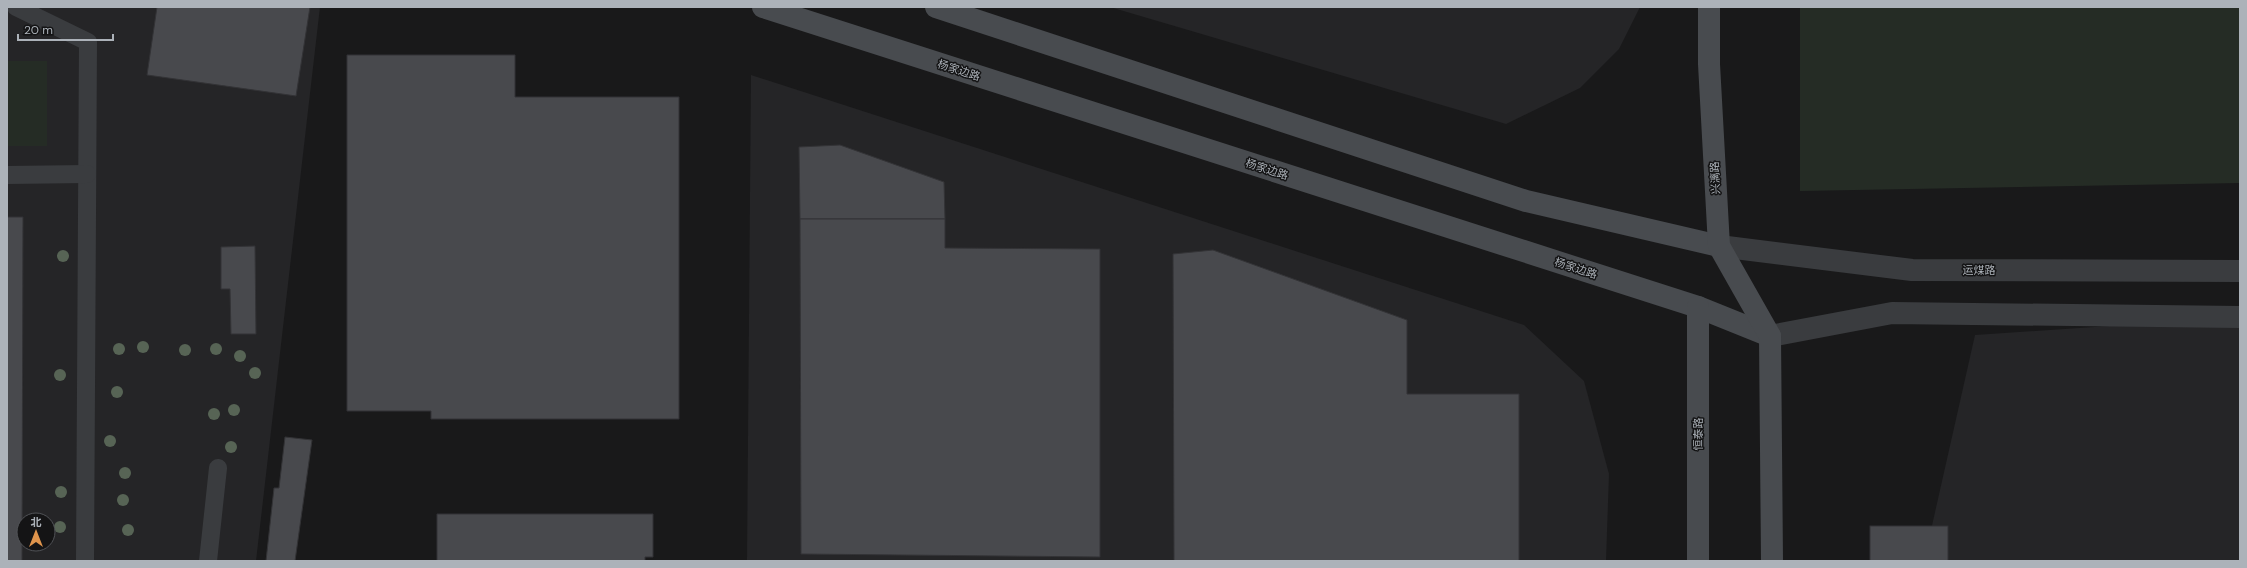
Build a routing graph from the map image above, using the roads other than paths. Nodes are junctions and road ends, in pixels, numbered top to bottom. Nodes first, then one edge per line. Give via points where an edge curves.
1 (16, 7) edge
2 (763, 7) edge
3 (936, 7) edge
4 (1709, 7) edge
5 (87, 174) junction
6 (7, 175) edge
7 (1719, 246) junction
8 (2240, 271) edge
9 (1698, 307) junction
10 (2240, 317) edge
11 (1770, 336) junction
12 (218, 468) dead end
13 (85, 561) edge
14 (208, 561) edge
15 (1698, 561) edge
16 (1772, 561) edge

1 - 5 lane via 88,42
2 - 9 street, 杨家边路
3 - 7 street via 1526,201
4 - 7 street, 兴漓路 via 1709,64
5 - 6 lane
5 - 13 lane
7 - 8 street, 运煤路 via 1912,270
7 - 11 street, 兴漓路
9 - 11 street, 杨家边路
9 - 15 street, 恒泰路
10 - 11 street via 1892,313
11 - 16 street
12 - 14 lane

